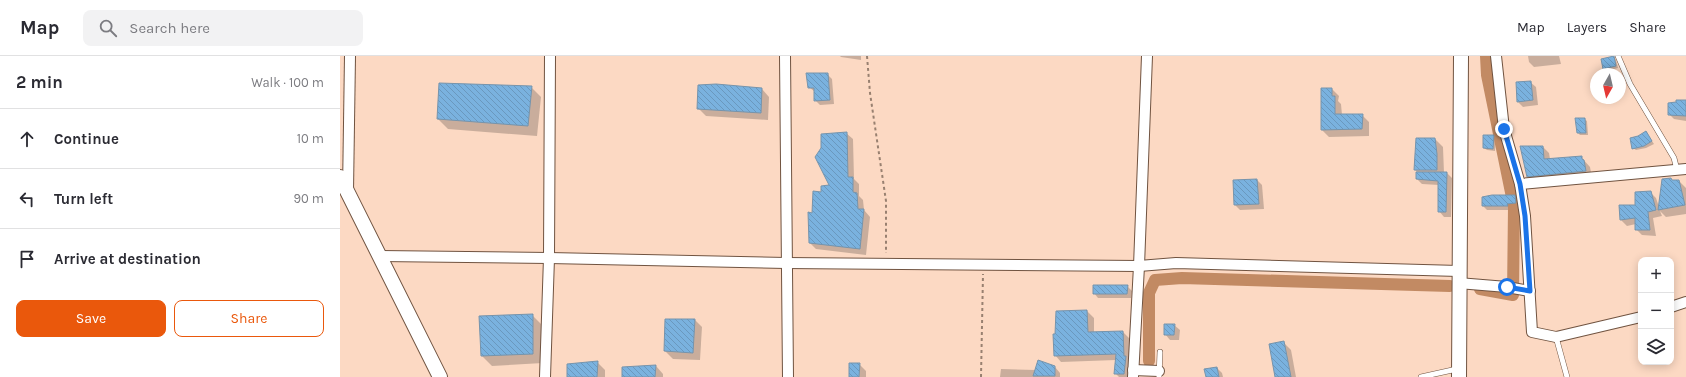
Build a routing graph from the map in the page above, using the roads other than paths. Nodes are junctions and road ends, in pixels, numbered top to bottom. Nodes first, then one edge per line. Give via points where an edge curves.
1 (350, 56) edge
2 (550, 56) edge
3 (785, 56) edge
4 (1147, 56) edge
5 (1461, 56) edge
6 (1496, 56) edge
7 (1618, 56) edge
8 (1682, 170) edge
9 (340, 177) edge
10 (1520, 184) junction
11 (348, 193) junction
12 (380, 256) junction
13 (549, 258) junction
14 (786, 263) junction
15 (1139, 266) junction
16 (1458, 277) junction
17 (1525, 290) junction
18 (1686, 302) edge
19 (1674, 306) edge
20 (1638, 318) edge
21 (1556, 337) junction
22 (1160, 352) dead end
23 (1459, 373) edge
24 (1133, 374) edge
25 (1159, 374) edge
26 (440, 377) edge
27 (544, 377) edge
28 (788, 377) edge
29 (1421, 377) edge
30 (1567, 377) edge

1 - 11 street
2 - 13 street
3 - 14 street
4 - 15 street
5 - 16 street
6 - 10 street via 1504,129
7 - 8 lane via 1630,84
8 - 10 street
9 - 11 street
10 - 17 street via 1525,216
11 - 12 street
12 - 13 street
12 - 26 street
13 - 14 street
13 - 27 street
14 - 15 street
14 - 28 street
15 - 16 street via 1176,263
15 - 24 street
16 - 17 street
16 - 23 street
17 - 21 street via 1532,332
18 - 19 street
20 - 21 street
21 - 30 lane
22 - 25 lane
23 - 29 lane
24 - 25 street

